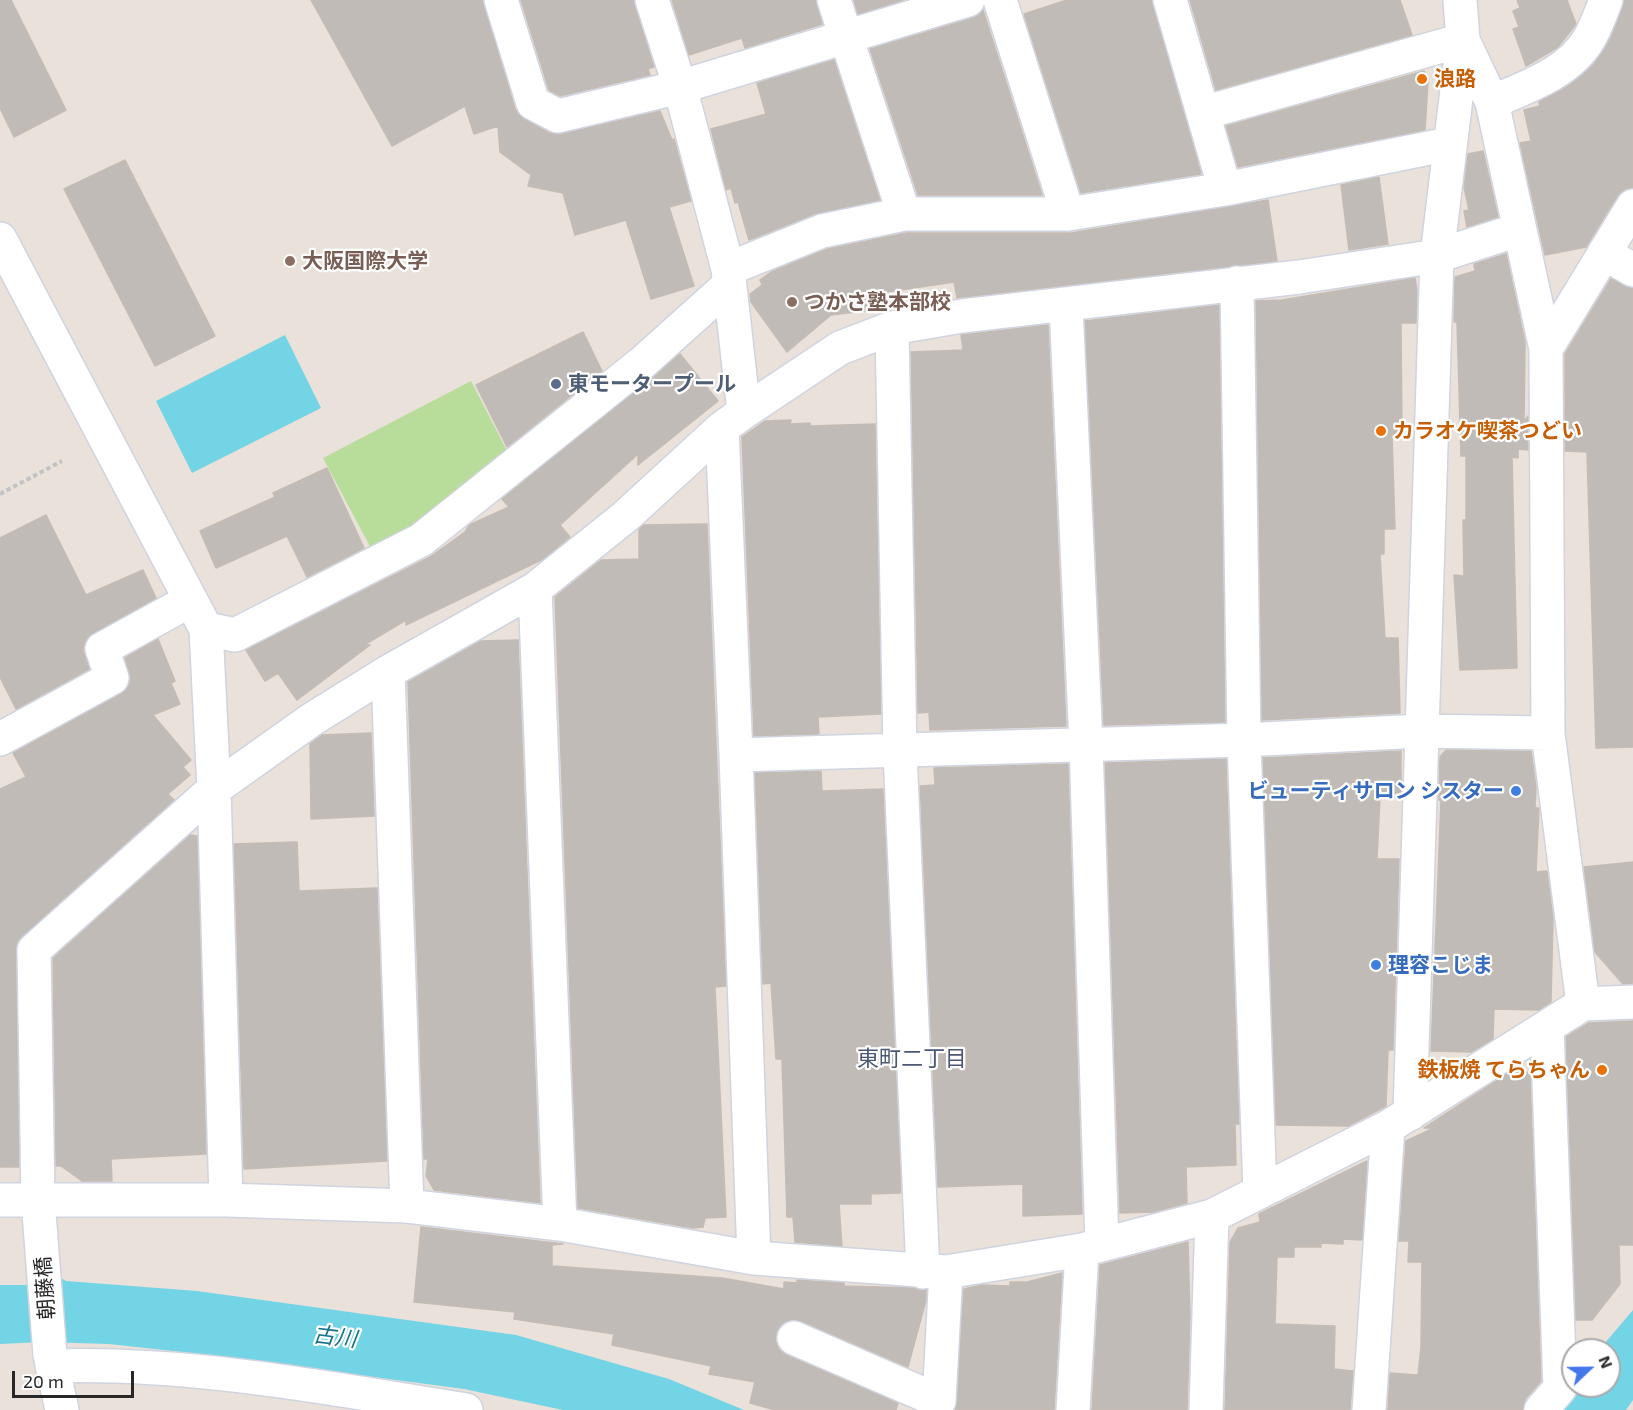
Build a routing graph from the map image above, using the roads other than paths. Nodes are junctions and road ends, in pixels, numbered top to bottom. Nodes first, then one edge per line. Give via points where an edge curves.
1 (501, 0) edge
2 (652, 0) edge
3 (834, 0) edge
4 (968, 0) edge
5 (1000, 0) edge
6 (1170, 0) edge
7 (1460, 0) edge
8 (1606, 0) edge
9 (846, 35) junction
10 (1462, 40) junction
11 (680, 87) junction
12 (1492, 102) junction
13 (1203, 113) junction
14 (1449, 144) junction
15 (1225, 189) junction
16 (1633, 206) edge
17 (904, 214) junction
18 (1068, 214) junction
19 (1518, 230) junction
20 (0, 239) edge
21 (1604, 253) junction
22 (1437, 256) junction
23 (1633, 270) edge
24 (729, 277) junction
25 (1237, 283) junction
26 (1066, 305) junction
27 (892, 328) junction
28 (1546, 349) junction
29 (733, 420) junction
30 (535, 589) junction
31 (189, 601) junction
32 (206, 629) junction
33 (388, 672) junction
34 (1421, 731) junction
35 (1548, 733) junction
36 (0, 739) edge
37 (1244, 740) junction
38 (1086, 744) junction
39 (900, 752) junction
40 (736, 755) junction
41 (214, 789) junction
42 (1633, 1002) edge
43 (1583, 1004) junction
44 (1547, 1027) junction
45 (1399, 1121) junction
46 (1260, 1192) junction
47 (0, 1200) edge
48 (226, 1200) junction
49 (407, 1206) junction
50 (39, 1211) junction
51 (1212, 1216) junction
52 (560, 1224) junction
53 (1092, 1247) junction
54 (754, 1258) junction
55 (935, 1272) junction
56 (794, 1338) dead end
57 (51, 1361) junction
58 (939, 1405) edge
59 (62, 1410) edge
60 (466, 1410) edge
61 (1073, 1410) edge
62 (1206, 1410) edge
63 (1370, 1410) edge
64 (1541, 1410) edge

1 - 11 street via 533,103 558,116
2 - 11 street
3 - 9 street
4 - 9 street
5 - 18 street
6 - 13 street
7 - 10 street
8 - 12 street via 1588,40 1568,64
9 - 11 street
9 - 17 street
10 - 12 street
10 - 13 street
10 - 14 street
11 - 24 street
12 - 19 street
13 - 15 street
14 - 15 street
14 - 22 street
15 - 18 street
16 - 21 street
17 - 18 street
17 - 24 street via 822,231
19 - 22 street, 朝藤橋
19 - 28 street
20 - 31 street
21 - 23 street
21 - 28 street
22 - 25 street, 朝藤橋
22 - 34 street
24 - 29 street
24 - 32 street via 642,363 421,540 235,635
25 - 26 street, 朝藤橋
25 - 37 street
26 - 27 street, 朝藤橋
26 - 38 street
27 - 29 street, 朝藤橋 via 840,348
27 - 39 street
28 - 35 street
29 - 30 street, 朝藤橋 via 626,516
29 - 40 street
30 - 33 street, 朝藤橋
30 - 52 street
31 - 32 street
31 - 36 street via 102,648 112,678
32 - 41 street
33 - 41 street, 朝藤橋 via 311,720
33 - 49 street
34 - 35 street
34 - 37 street
34 - 45 street
35 - 43 street
37 - 38 street
37 - 46 street
38 - 39 street
38 - 53 street
39 - 40 street
39 - 55 street
40 - 54 street
41 - 48 street
41 - 50 street, 朝藤橋 via 34,950
42 - 43 street
43 - 44 street
44 - 45 street
44 - 64 street via 1560,1388
45 - 46 street
45 - 63 street
46 - 51 street
47 - 50 street
48 - 49 street
48 - 50 street
49 - 52 street
50 - 57 street, 朝藤橋
51 - 53 street
51 - 62 street
52 - 54 street
53 - 55 street
53 - 61 street
54 - 55 street
55 - 58 street
56 - 58 street
57 - 59 street, 朝藤橋
57 - 60 street via 263,1377

